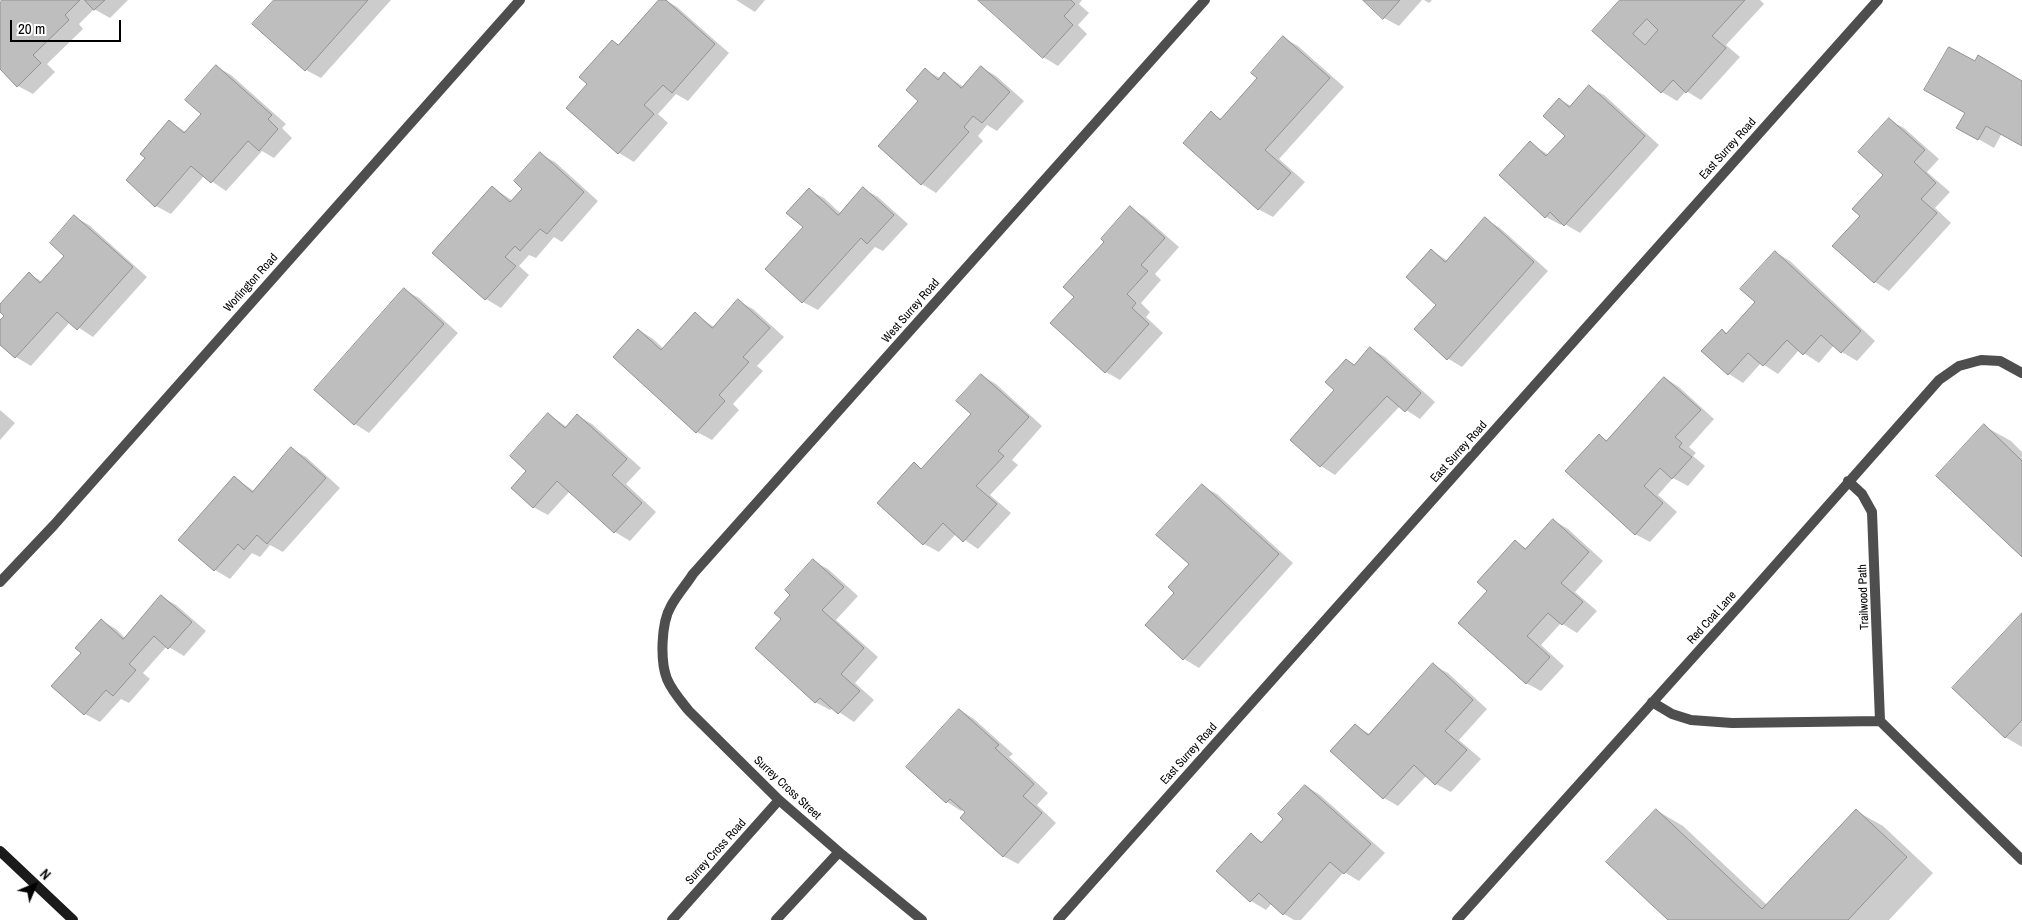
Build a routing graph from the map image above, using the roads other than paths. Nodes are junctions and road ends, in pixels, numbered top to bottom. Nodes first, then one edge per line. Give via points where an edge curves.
1 (520, 0) edge
2 (1205, 0) edge
3 (1878, 0) edge
4 (2022, 373) edge
5 (1848, 481) junction
6 (0, 582) edge
7 (663, 652) joint
8 (1652, 702) junction
9 (1880, 721) junction
10 (779, 800) junction
11 (0, 851) edge
12 (839, 852) junction
13 (2022, 860) edge
14 (73, 920) edge
15 (672, 920) edge
16 (776, 920) edge
17 (922, 920) edge
18 (1058, 920) edge
19 (1457, 920) edge

1 - 6 street, Worlington Road
2 - 7 street, West Surrey Road via 693,574 670,608 663,628
3 - 18 street, East Surrey Road
4 - 5 street, Red Coat Lane via 2000,361 1981,360 1959,366 1940,380
5 - 8 street, Red Coat Lane
5 - 9 street, Trailwood Path via 1862,494 1872,512
7 - 10 street, Surrey Cross Street via 666,678 676,695
8 - 9 street via 1672,714 1691,720 1732,723
8 - 19 street, Red Coat Lane
9 - 13 street
10 - 12 street, Surrey Cross Street
10 - 15 street, Surrey Cross Road
11 - 14 main road
12 - 16 street
12 - 17 street, Surrey Cross Street

